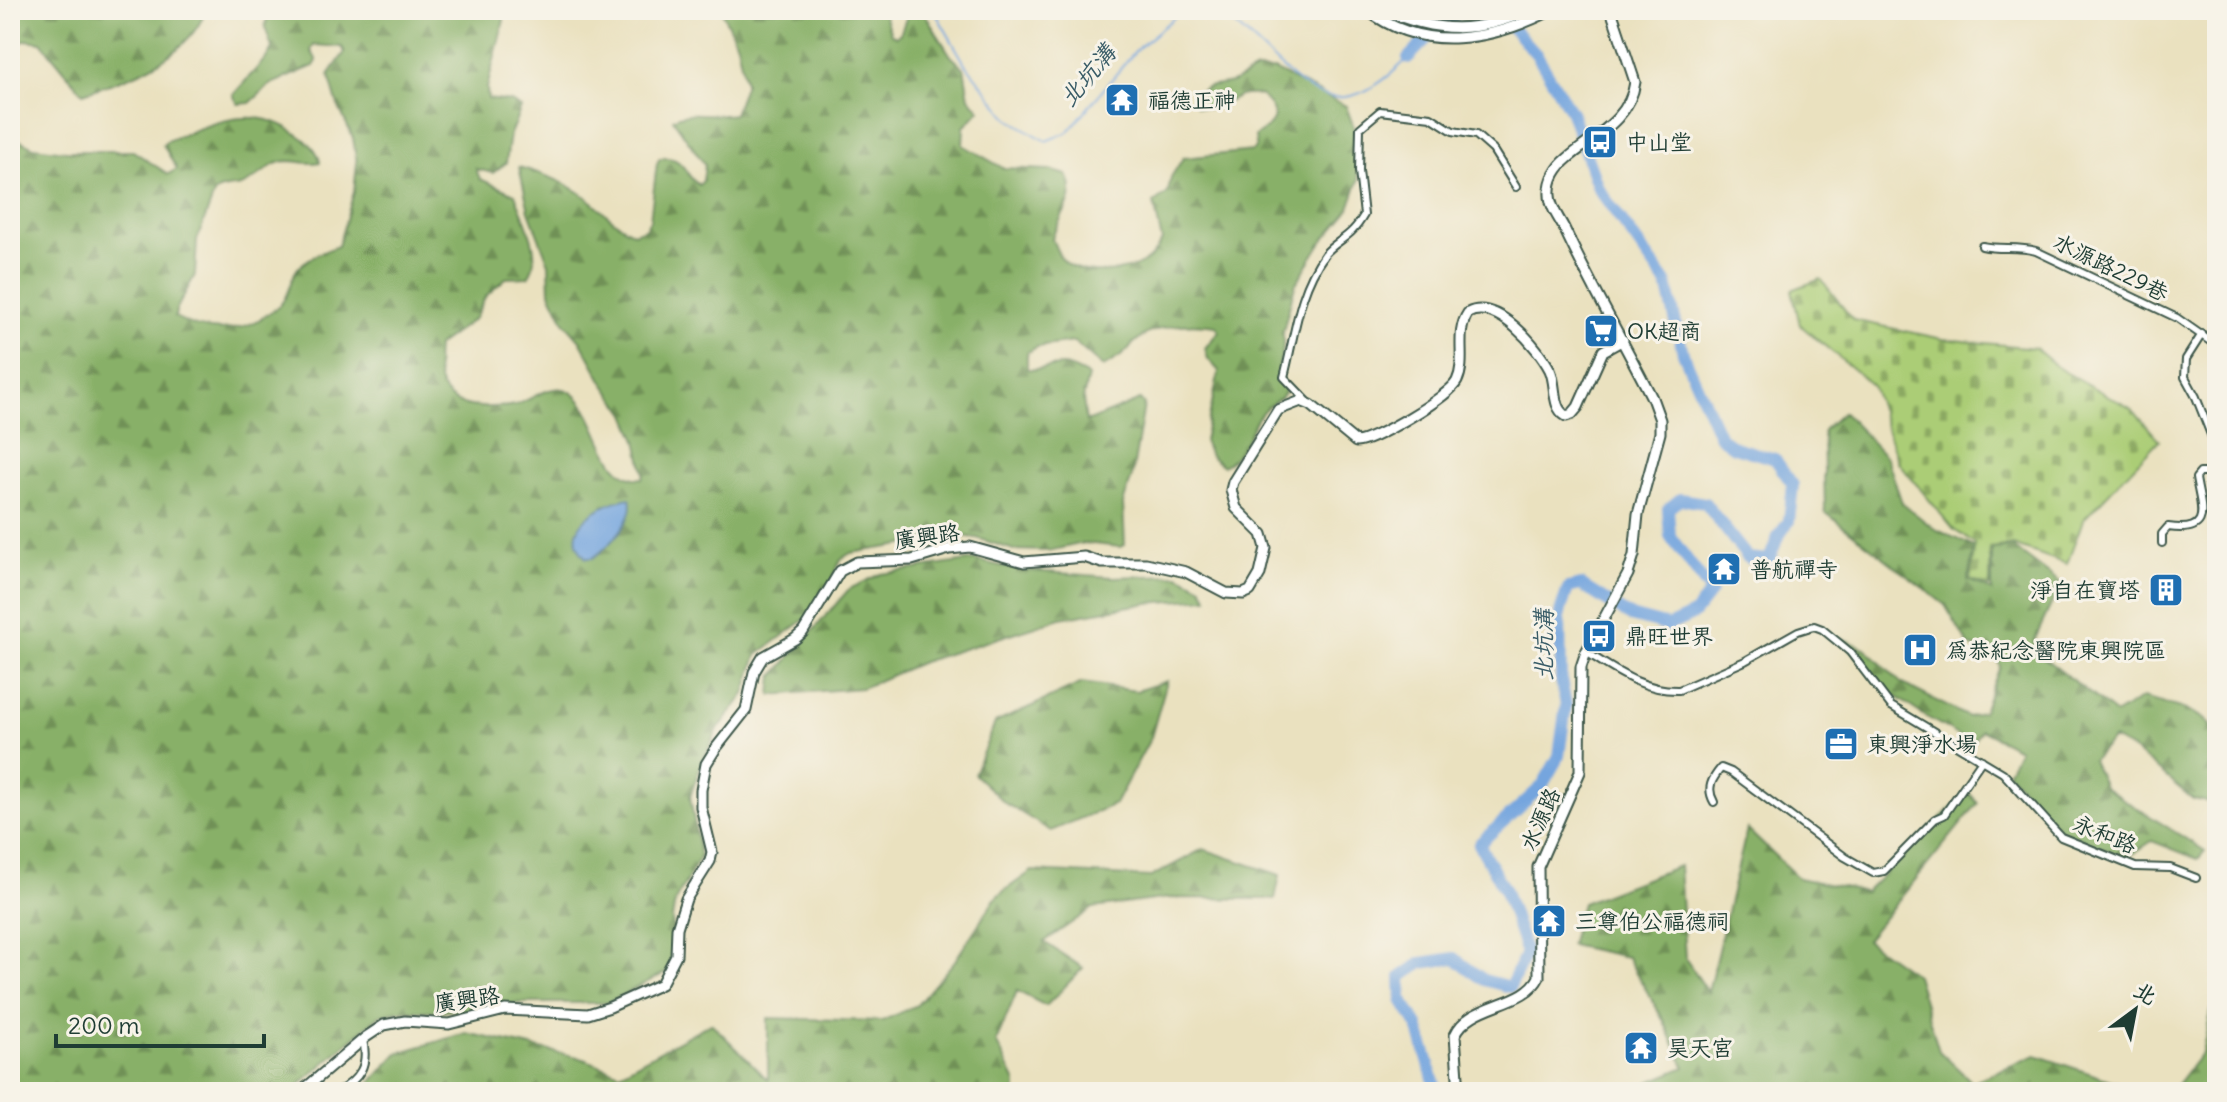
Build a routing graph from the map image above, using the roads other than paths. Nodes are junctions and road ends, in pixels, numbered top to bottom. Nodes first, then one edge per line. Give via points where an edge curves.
1 (1367, 10) edge
2 (1384, 10) edge
3 (1529, 10) edge
4 (1552, 10) edge
5 (1611, 10) edge
6 (1502, 27) junction
7 (1516, 187) dead end
8 (1982, 246) dead end
9 (2202, 334) junction
10 (1623, 340) junction
11 (2217, 346) edge
12 (1311, 405) junction
13 (2217, 450) edge
14 (2217, 484) edge
15 (2162, 543) dead end
16 (1586, 652) junction
17 (1982, 760) junction
18 (1714, 802) dead end
19 (2196, 878) dead end
20 (363, 1040) junction
21 (301, 1092) edge
22 (338, 1092) edge
23 (1459, 1092) edge

1 - 6 street via 1409,32 1446,39 1486,36
2 - 6 street via 1435,25
3 - 6 street
4 - 6 street via 1524,25
5 - 10 street via 1635,82 1615,122 1554,175 1550,202
7 - 12 street via 1493,150 1476,135 1453,131 1431,117 1375,114 1360,128 1364,215 1326,253 1302,299 1284,377
8 - 9 street, 水源路229巷 via 2036,251
9 - 11 street, 水源路229巷
9 - 13 street via 2186,359 2185,377
10 - 12 street via 1603,351 1578,407 1566,416 1556,405 1555,386 1541,355 1518,329 1478,309 1463,322 1457,380 1399,424 1356,442
10 - 16 street, 水源路 via 1652,398 1660,433 1628,574
12 - 20 street, 廣興路 via 1301,401 1278,410 1233,482 1236,508 1262,534 1266,548 1260,574 1243,594 1226,593 1186,572 1146,563 1102,563 1084,557 1024,562 970,547 912,560 857,562 840,571 803,632 763,657 746,710 706,764 701,807 712,852 686,899 676,955 661,984 588,1014 505,1010 449,1024 405,1021 384,1025
14 - 15 street via 2200,473 2196,478 2203,514 2197,524 2184,529 2168,527
16 - 17 street, 永和路 via 1636,682 1679,690 1814,626 1850,652 1891,706
16 - 23 street, 水源路 via 1581,667 1580,772 1538,867 1539,977 1531,989 1468,1018 1458,1028
17 - 18 street via 1944,815 1884,871 1873,873 1721,768 1712,779 1709,794
17 - 19 street, 永和路 via 2003,773 2061,837 2135,867 2170,868
20 - 21 street, 廣興路
20 - 22 street via 365,1065

